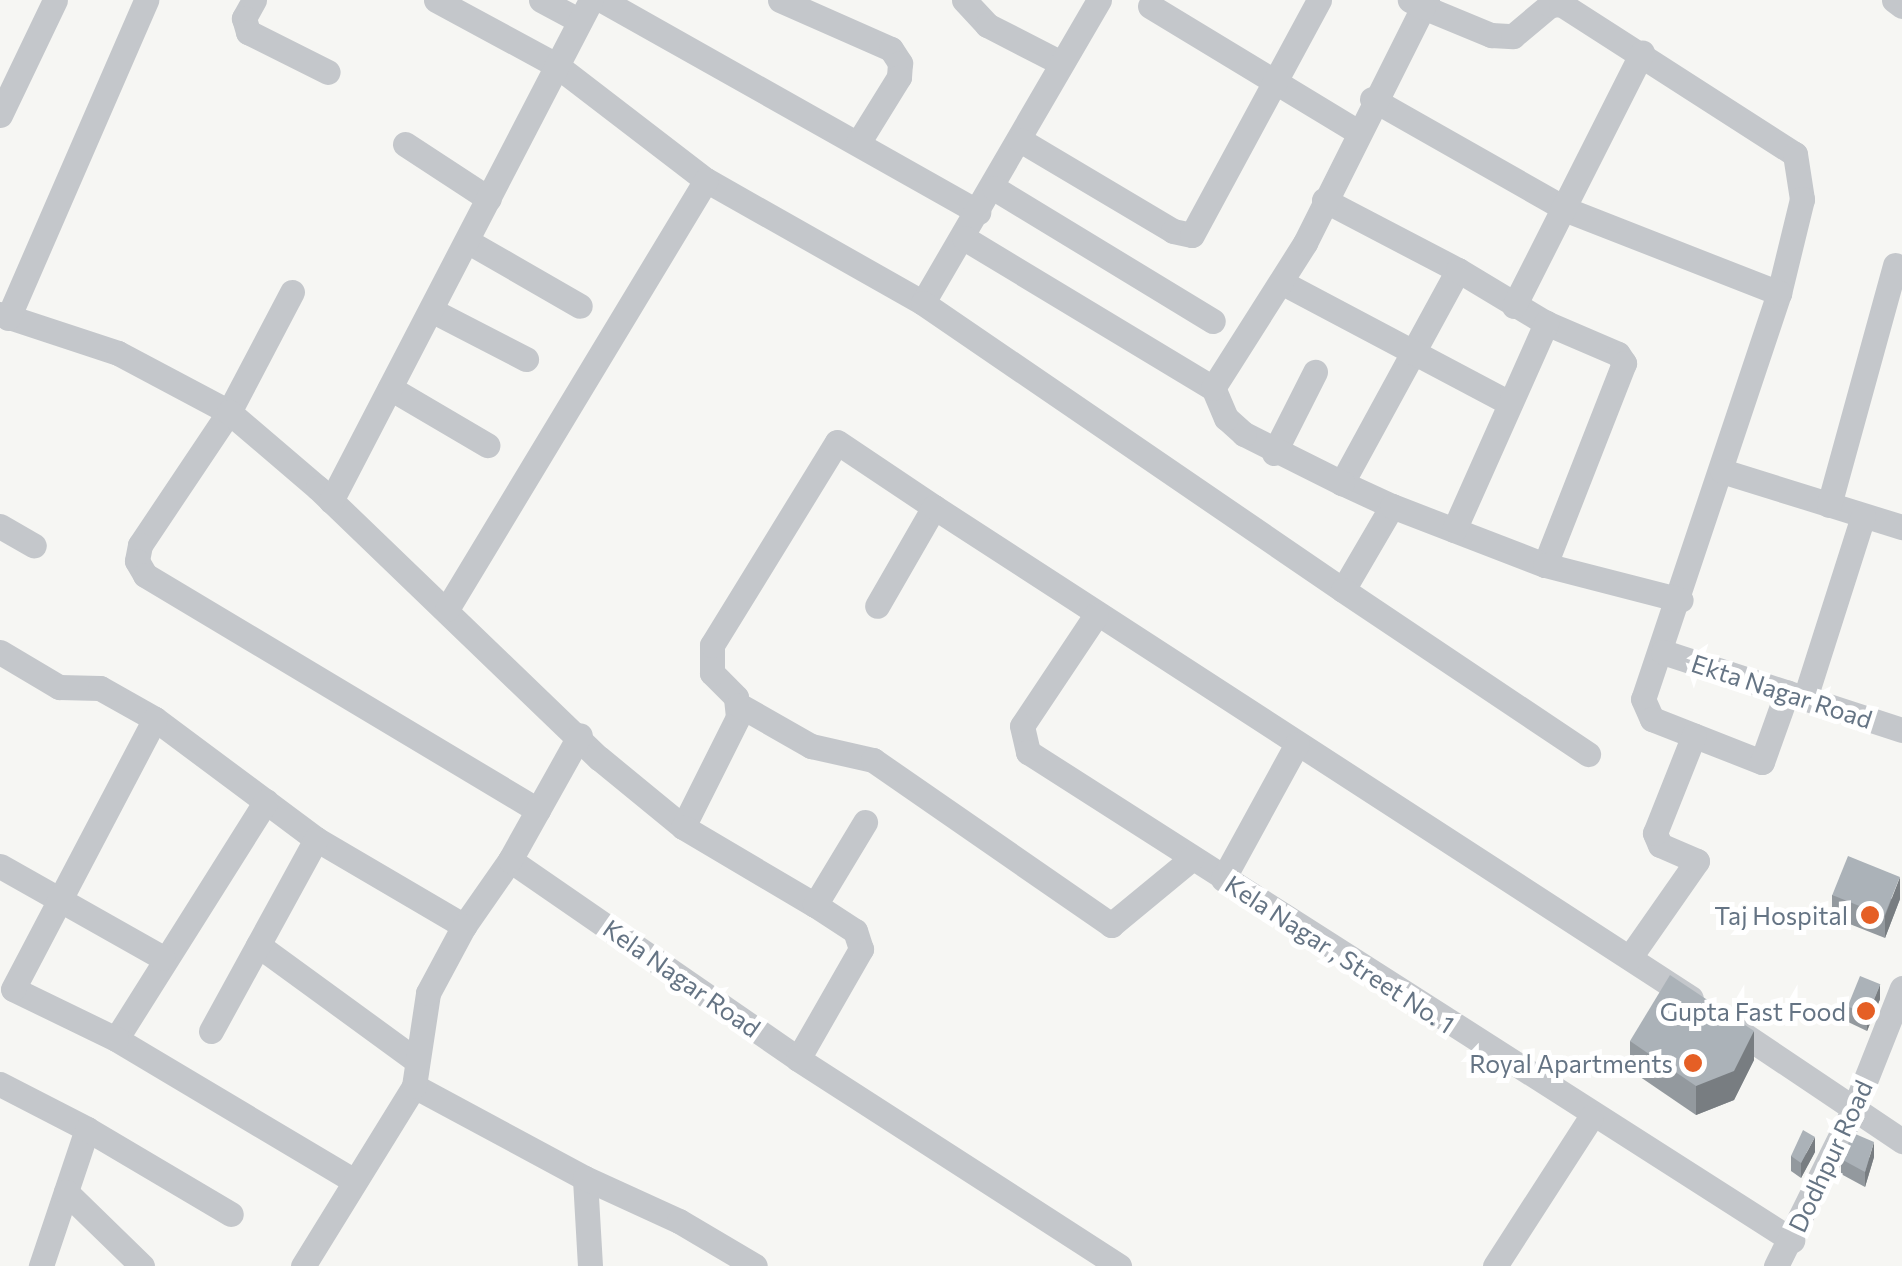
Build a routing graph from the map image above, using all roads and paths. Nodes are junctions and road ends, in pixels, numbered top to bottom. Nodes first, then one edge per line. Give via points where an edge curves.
1 (55, 0) edge
2 (146, 0) edge
3 (254, 0) edge
4 (436, 0) edge
5 (541, 0) edge
6 (602, 0) edge
7 (780, 0) edge
8 (964, 0) edge
9 (1099, 0) edge
10 (1319, 0) edge
11 (1894, 0) edge
12 (1148, 2) edge
13 (1420, 2) edge
14 (1902, 6) edge
15 (586, 10) edge
16 (1642, 53) junction
17 (1061, 63) junction
18 (556, 66) junction
19 (328, 72) dead end
20 (1269, 83) junction
21 (1372, 99) junction
22 (0, 116) edge
23 (1358, 132) junction
24 (1020, 140) junction
25 (858, 143) junction
26 (404, 144) dead end
27 (706, 180) junction
28 (994, 188) junction
29 (489, 199) junction
30 (1324, 200) junction
31 (1567, 210) junction
32 (978, 212) junction
33 (964, 238) junction
34 (467, 241) junction
35 (1896, 265) dead end
36 (1458, 270) junction
37 (1281, 282) junction
38 (292, 292) dead end
39 (1779, 293) junction
40 (923, 303) junction
41 (580, 306) dead end
42 (1514, 306) junction
43 (431, 310) junction
44 (4, 316) edge
45 (1213, 321) dead end
46 (1546, 324) junction
47 (1418, 353) junction
48 (526, 359) dead end
49 (1315, 372) dead end
50 (390, 388) junction
51 (1213, 388) junction
52 (1510, 404) junction
53 (229, 412) junction
54 (487, 445) dead end
55 (1274, 453) junction
56 (1722, 472) junction
57 (1342, 482) junction
58 (332, 502) junction
59 (1829, 505) junction
60 (1392, 506) junction
61 (934, 507) junction
62 (1864, 516) junction
63 (0, 526) edge
64 (1902, 527) edge
65 (1454, 530) junction
66 (34, 546) dead end
67 (1545, 566) junction
68 (1343, 590) junction
69 (1681, 600) junction
70 (877, 606) dead end
71 (447, 609) junction
72 (1096, 614) junction
73 (1663, 652) junction
74 (0, 653) edge
75 (1796, 695) junction
76 (739, 705) junction
77 (155, 718) junction
78 (1902, 730) edge
79 (580, 735) junction
80 (1694, 735) junction
81 (1297, 744) junction
82 (1588, 754) dead end
83 (266, 800) junction
84 (538, 810) junction
85 (865, 822) dead end
86 (684, 827) junction
87 (316, 839) junction
88 (1192, 858) junction
89 (510, 860) junction
90 (0, 866) edge
91 (1223, 879) junction
92 (60, 895) junction
93 (814, 906) junction
94 (464, 926) junction
95 (258, 945) junction
96 (1630, 957) junction
97 (162, 958) junction
98 (1902, 988) edge
99 (6, 991) edge
100 (1897, 1022) edge
101 (210, 1032) dead end
102 (116, 1039) junction
103 (798, 1059) junction
104 (416, 1073) junction
105 (0, 1084) edge
106 (1854, 1109) junction
107 (1592, 1117) junction
108 (87, 1130) junction
109 (1902, 1142) edge
110 (585, 1178) junction
111 (354, 1180) junction
112 (66, 1192) junction
113 (231, 1214) dead end
114 (1792, 1240) junction
115 (41, 1266) edge
116 (142, 1266) edge
117 (303, 1266) edge
118 (590, 1266) edge
119 (754, 1266) edge
120 (1119, 1266) edge
121 (1495, 1266) edge
122 (1776, 1266) edge

1 - 22 street
2 - 44 street
3 - 19 street via 244,18 248,32
4 - 18 street
5 - 15 street
6 - 25 street
7 - 25 street via 891,49 900,63 899,77
8 - 17 street via 987,25
9 - 17 street
10 - 20 street
11 - 14 street
12 - 20 street
13 - 16 street via 1491,35 1513,36 1561,4
13 - 21 street
15 - 18 street
16 - 31 street
16 - 39 street via 1796,154 1802,200
17 - 24 street
18 - 27 street
18 - 29 street
20 - 23 street
20 - 24 street via 1192,235 1173,231
21 - 23 street
21 - 31 street
23 - 30 street
24 - 28 street
25 - 32 street
26 - 29 street
27 - 40 street
27 - 71 street
28 - 32 street
28 - 45 street
29 - 34 street
30 - 36 street
30 - 37 street
31 - 39 street
31 - 42 street
32 - 33 street
33 - 40 street
33 - 51 street
34 - 41 street
34 - 43 street
35 - 59 street
36 - 42 street
36 - 47 street
37 - 47 street
37 - 51 street
38 - 53 street
39 - 56 street
40 - 68 street
42 - 46 street
43 - 48 street
43 - 50 street
44 - 53 street via 118,353
46 - 52 street
46 - 67 street via 1618,354 1624,374
47 - 52 street
47 - 57 street
49 - 55 street
50 - 54 street
50 - 58 street
51 - 55 street via 1226,418
52 - 65 street
53 - 58 street
53 - 84 street via 140,545 137,562 145,575
55 - 57 street
56 - 59 street
56 - 69 street
57 - 60 street
58 - 71 street
59 - 62 street
60 - 65 street
60 - 68 street
61 - 70 street
61 - 72 street
61 - 76 street via 837,442 712,645 712,673
62 - 64 street
62 - 75 street
63 - 66 street
65 - 67 street
67 - 69 street
68 - 82 street
69 - 73 street
71 - 79 street
72 - 81 street
72 - 88 street, Kela Nagar , Street No. 1 via 1022,726 1020,741
73 - 75 street, Ekta Nagar Road
73 - 80 street via 1642,698 1644,711
74 - 77 street via 59,687 100,688
75 - 78 street, Ekta Nagar Road
75 - 80 street via 1762,762
76 - 86 street
76 - 88 street via 811,746 873,760 1111,925
77 - 83 street
77 - 92 street
79 - 84 street
79 - 86 street
80 - 96 street via 1656,834 1660,846 1697,861
81 - 91 street
81 - 96 street
83 - 87 street
83 - 97 street
84 - 89 street
85 - 93 street
86 - 93 street
87 - 94 street
87 - 95 street
88 - 91 street, Kela Nagar , Street No. 1
89 - 94 street
89 - 103 street, Kela Nagar Road
90 - 92 street
91 - 107 street, Kela Nagar , Street No. 1
92 - 97 street
92 - 99 street
93 - 103 street via 856,931 860,949
94 - 104 street via 428,993
95 - 101 street
95 - 104 street
96 - 106 street
97 - 102 street
98 - 100 street, Dodhpur Road
99 - 102 street
100 - 106 street, Dodhpur Road
102 - 111 street
103 - 120 street, Kela Nagar Road
104 - 110 street
104 - 111 street
105 - 108 street
106 - 109 street
106 - 114 street, Dodhpur Road
107 - 114 street, Kela Nagar , Street No. 1
107 - 121 street
108 - 112 street
108 - 113 street
110 - 118 street
110 - 119 street via 679,1221
111 - 117 street
112 - 115 street
112 - 116 street
114 - 122 street, Dodhpur Road

